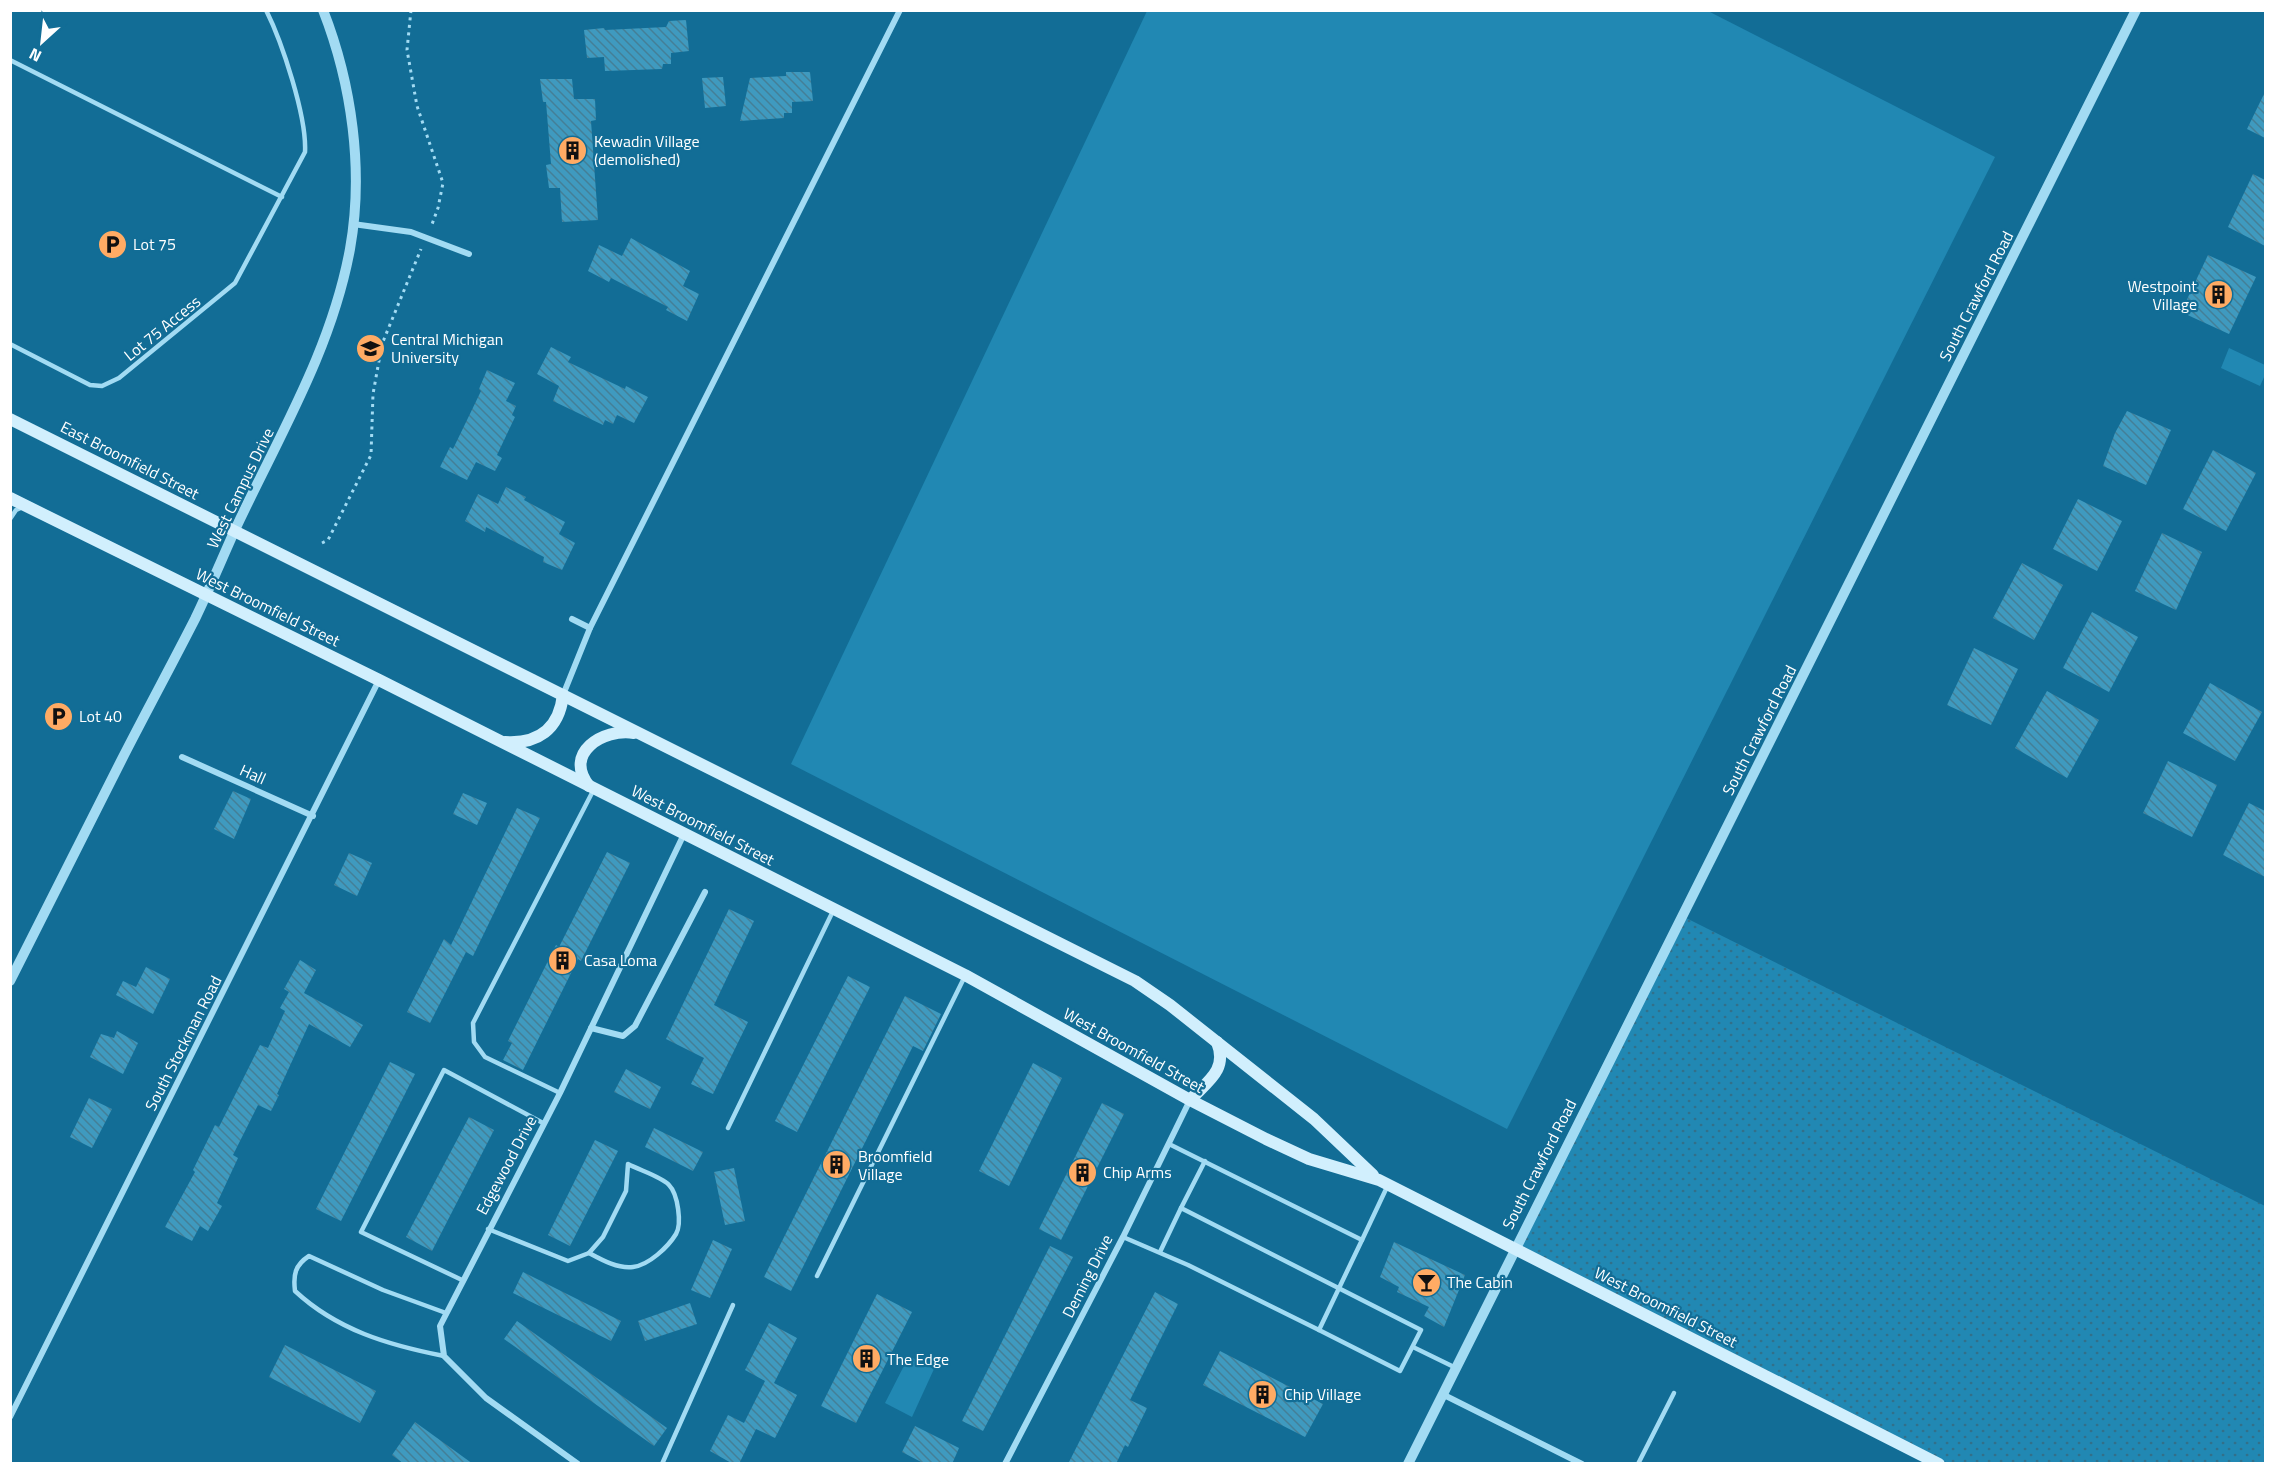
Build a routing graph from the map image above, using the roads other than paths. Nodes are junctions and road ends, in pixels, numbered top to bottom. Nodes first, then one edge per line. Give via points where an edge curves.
1 (266, 10) edge
2 (323, 10) edge
3 (900, 10) edge
4 (2136, 10) edge
5 (10, 60) edge
6 (282, 196) junction
7 (353, 224) junction
8 (469, 254) dead end
9 (10, 344) edge
10 (10, 418) edge
11 (10, 498) edge
12 (28, 507) junction
13 (10, 519) edge
14 (235, 531) junction
15 (206, 595) junction
16 (572, 619) dead end
17 (590, 628) junction
18 (379, 680) junction
19 (563, 695) junction
20 (641, 734) junction
21 (500, 741) junction
22 (182, 757) dead end
23 (592, 788) junction
24 (313, 816) junction
25 (684, 834) junction
26 (705, 892) dead end
27 (834, 909) junction
28 (965, 975) junction
29 (10, 981) edge
30 (591, 1028) junction
31 (1217, 1041) junction
32 (560, 1094) junction
33 (1190, 1100) junction
34 (543, 1123) junction
35 (728, 1128) dead end
36 (1169, 1144) junction
37 (1205, 1161) junction
38 (1383, 1182) junction
39 (1181, 1208) junction
40 (488, 1229) junction
41 (1122, 1238) junction
42 (1362, 1240) junction
43 (1513, 1248) junction
44 (1160, 1252) junction
45 (589, 1253) junction
46 (817, 1276) dead end
47 (462, 1280) junction
48 (1339, 1288) junction
49 (733, 1305) dead end
50 (446, 1313) junction
51 (1319, 1330) junction
52 (1413, 1347) junction
53 (444, 1356) junction
54 (1454, 1367) junction
55 (1442, 1393) junction
56 (1674, 1393) dead end
57 (10, 1416) edge
58 (578, 1464) edge
59 (662, 1464) edge
60 (1005, 1464) edge
61 (1407, 1464) edge
62 (1582, 1464) edge
63 (1638, 1464) edge
64 (1939, 1464) edge

1 - 6 lane, Lot 75 Access via 285,58 304,136 305,152
2 - 7 street, West Campus Drive via 339,57 352,125
3 - 17 street
4 - 43 street, South Crawford Road
5 - 6 lane
6 - 9 lane, Lot 75 Access via 231,289 111,383 90,385
7 - 8 street via 426,236
7 - 14 street, West Campus Drive via 340,292 317,360
10 - 14 main road, East Broomfield Street
11 - 12 main road, West Broomfield Street
12 - 13 lane via 16,510
12 - 15 main road, West Broomfield Street
14 - 15 street, West Campus Drive
14 - 19 main road, West Broomfield Street
15 - 18 main road, West Broomfield Street
15 - 29 street, West Campus Drive
16 - 17 street
17 - 19 street
18 - 21 main road, West Broomfield Street
18 - 24 street, South Stockman Road
19 - 20 main road, West Broomfield Street
19 - 21 main road via 559,713 540,736 525,742
20 - 23 main road via 618,732 593,742 580,761 582,777
20 - 31 main road, West Broomfield Street via 1135,981
21 - 23 main road, West Broomfield Street
22 - 24 street, Hall
23 - 25 main road, West Broomfield Street
23 - 32 lane via 473,1023 474,1042 485,1058
24 - 57 street, South Stockman Road
25 - 27 main road, West Broomfield Street
25 - 30 street, Edgewood Drive
26 - 30 street via 635,1026 622,1036
27 - 28 main road, West Broomfield Street
27 - 35 lane
28 - 33 main road, West Broomfield Street
28 - 46 lane
30 - 32 street, Edgewood Drive
31 - 33 main road via 1222,1056 1218,1070
31 - 38 main road, West Broomfield Street
32 - 34 street, Edgewood Drive
33 - 36 street, Deming Drive
33 - 38 main road, West Broomfield Street via 1293,1153
34 - 40 street, Edgewood Drive
34 - 47 lane via 444,1071 362,1232
36 - 37 lane
36 - 41 street, Deming Drive
37 - 39 lane
37 - 42 lane
38 - 42 lane
38 - 43 main road, West Broomfield Street
39 - 44 lane
39 - 48 lane
40 - 45 lane via 568,1261
40 - 47 street, Edgewood Drive
41 - 44 lane
41 - 60 street, Deming Drive
42 - 48 lane
43 - 54 street, South Crawford Road
43 - 64 main road, West Broomfield Street
44 - 51 lane
45 - 45 lane via 603,1237 626,1191 628,1164 669,1185 677,1197 678,1232 653,1258 633,1267 608,1263
47 - 50 street, Edgewood Drive
48 - 51 lane
48 - 52 lane via 1420,1330
49 - 59 lane
50 - 53 street, Edgewood Drive via 440,1326
50 - 53 lane via 309,1256 293,1274 295,1291 350,1330 396,1346
51 - 52 lane via 1400,1371
52 - 54 lane
53 - 58 street via 486,1398
54 - 55 street, South Crawford Road
55 - 61 street, South Crawford Road
55 - 62 street
56 - 63 lane

